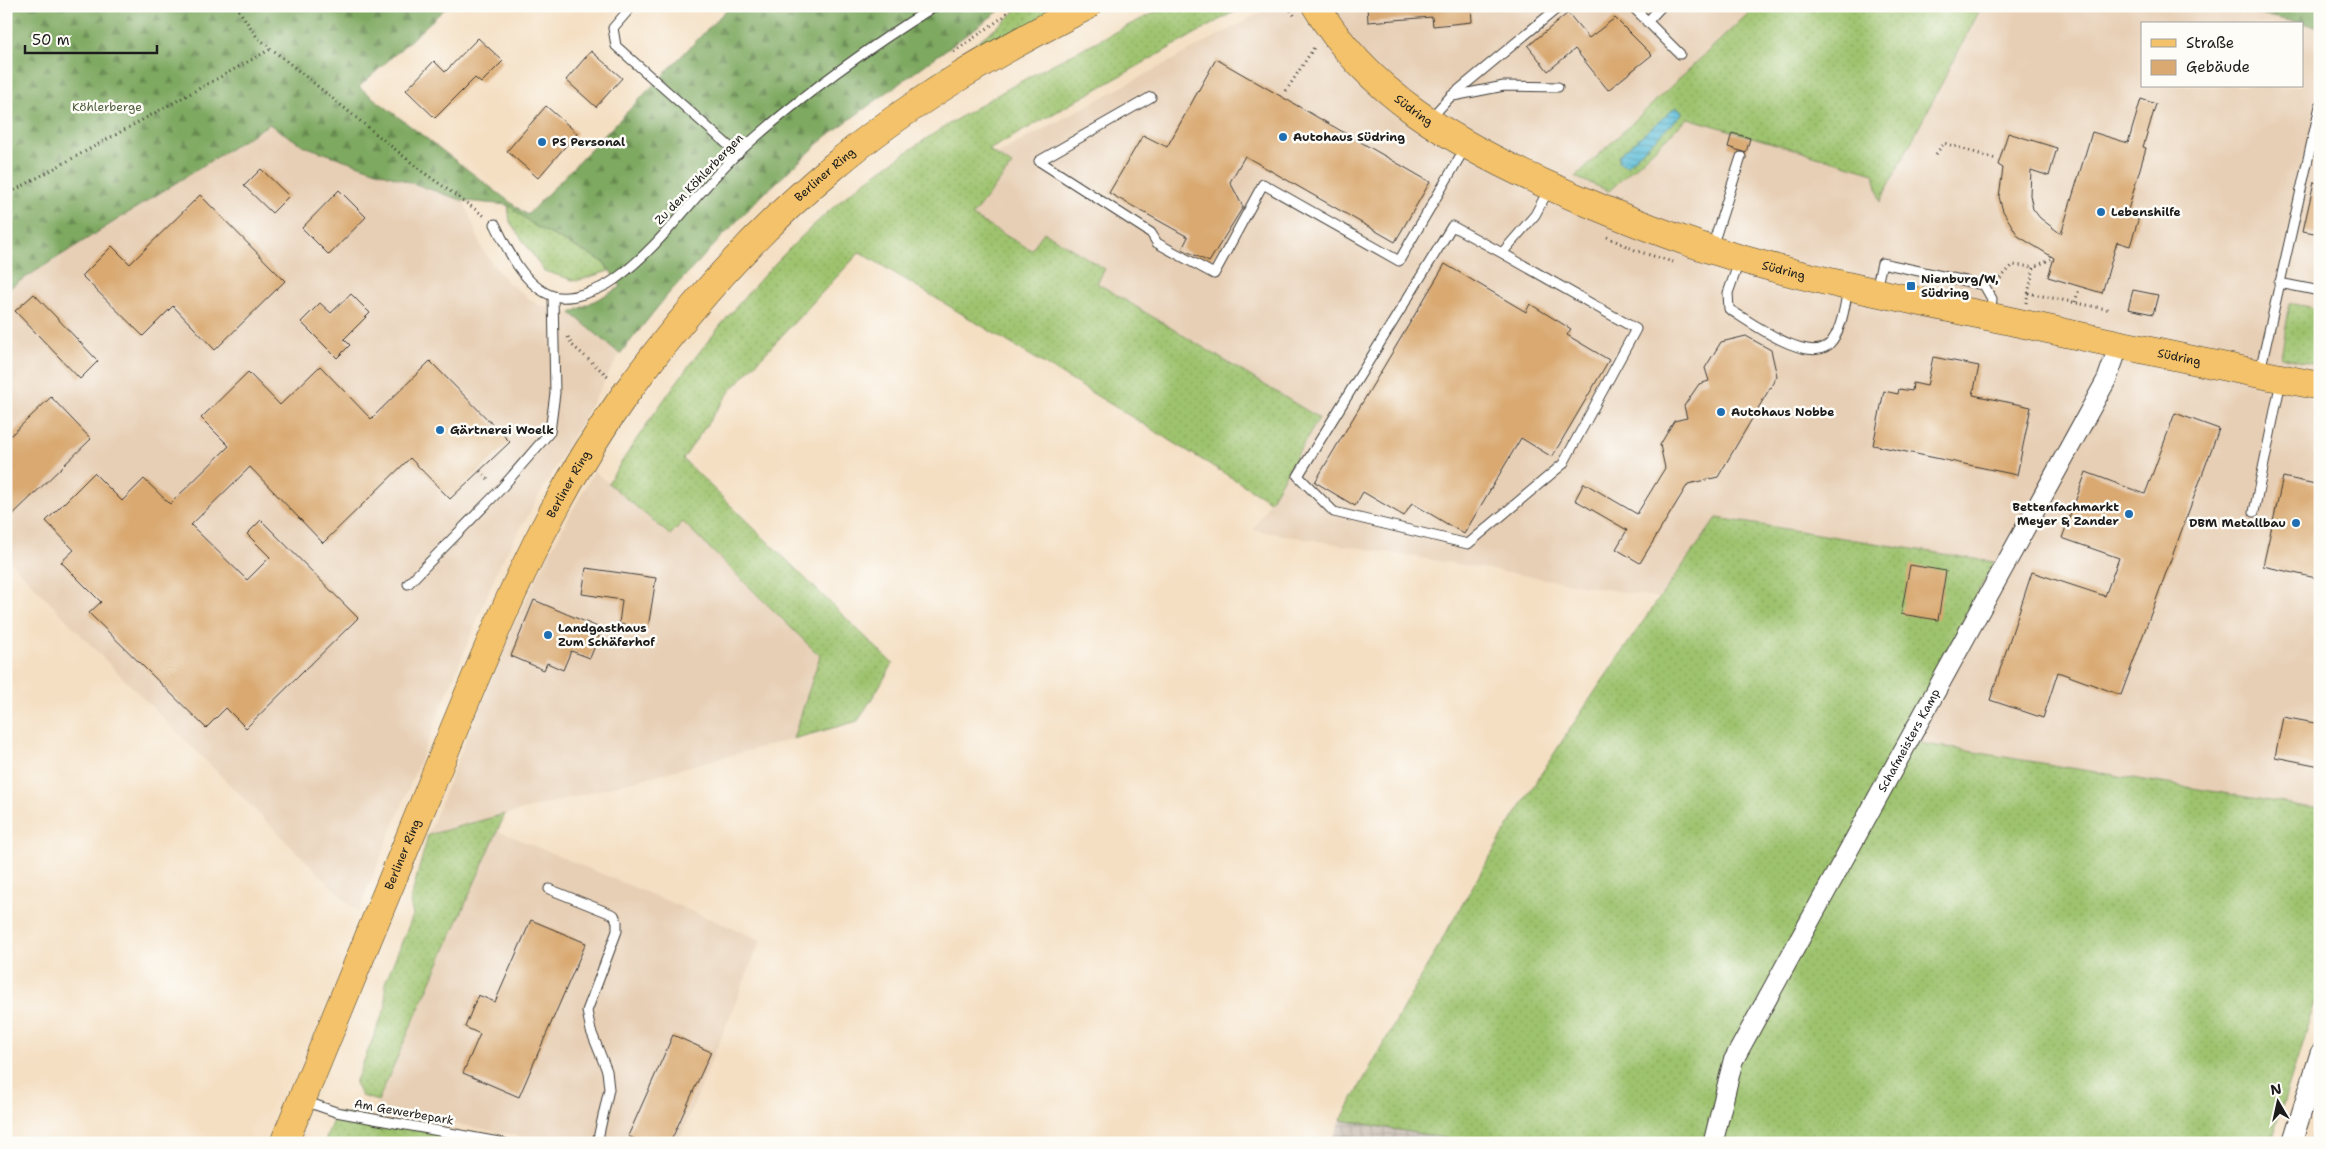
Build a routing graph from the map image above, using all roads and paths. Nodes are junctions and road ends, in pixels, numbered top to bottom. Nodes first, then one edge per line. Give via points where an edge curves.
1 (236, 6) edge
2 (632, 6) edge
3 (935, 6) edge
4 (1012, 6) edge
5 (1087, 6) edge
6 (1316, 6) edge
7 (1560, 6) edge
8 (1632, 6) edge
9 (1662, 6) edge
10 (1647, 22) junction
11 (1315, 46) dead end
12 (271, 49) junction
13 (1680, 54) dead end
14 (950, 55) dead end
15 (1558, 87) dead end
16 (1286, 91) dead end
17 (1151, 97) dead end
18 (1450, 97) junction
19 (2320, 106) edge
20 (1427, 122) junction
21 (1466, 145) junction
22 (738, 154) junction
23 (1936, 154) dead end
24 (1741, 157) dead end
25 (1996, 159) dead end
26 (1550, 186) junction
27 (6, 195) edge
28 (495, 224) joint
29 (1711, 250) junction
30 (1502, 253) junction
31 (1740, 258) junction
32 (2051, 259) dead end
33 (2034, 267) junction
34 (2279, 283) junction
35 (1984, 285) junction
36 (1848, 286) junction
37 (2079, 289) dead end
38 (2320, 291) edge
39 (1876, 292) junction
40 (2028, 292) junction
41 (553, 296) junction
42 (2075, 302) junction
43 (2111, 310) dead end
44 (553, 311) junction
45 (1989, 317) junction
46 (2021, 324) junction
47 (2118, 345) junction
48 (2271, 376) junction
49 (613, 381) dead end
50 (2320, 386) edge
51 (2254, 512) dead end
52 (408, 584) dead end
53 (549, 889) dead end
54 (2320, 1053) edge
55 (302, 1100) junction
56 (284, 1143) edge
57 (504, 1143) edge
58 (597, 1143) edge
59 (1713, 1143) edge
60 (2292, 1143) edge

1 - 12 path via 256,37
2 - 22 lane via 613,28 616,46
3 - 22 lane, Zu den Köhlerbergen via 884,37
4 - 14 path
5 - 55 main road, Berliner Ring via 962,76 915,106 832,168 740,254 695,304 623,397 543,531 484,655
6 - 20 main road, Südring via 1345,47 1386,89
7 - 18 lane
8 - 10 lane
9 - 10 lane
10 - 13 lane
11 - 16 path
12 - 27 path
12 - 28 path via 423,172
15 - 18 lane via 1504,86
17 - 21 lane via 1039,160 1151,233 1156,243 1214,274 1263,184 1399,261
18 - 20 lane
19 - 34 lane
20 - 21 main road, Südring
21 - 26 main road, Südring
22 - 41 lane, Zu den Köhlerbergen via 635,264 612,282 584,295
23 - 25 path via 1944,143
24 - 29 lane
26 - 29 main road, Südring via 1616,215
26 - 30 lane via 1535,215
28 - 41 lane via 513,261 526,277
29 - 31 main road, Südring
30 - 30 lane via 1636,329 1563,464 1468,544 1334,512 1298,476 1452,226
31 - 36 main road, Südring
31 - 36 lane via 1728,293 1729,309 1784,342 1812,351 1832,342 1844,310
32 - 33 path
33 - 35 path via 2013,265 1998,282
33 - 40 path
34 - 38 lane
34 - 48 lane
35 - 39 lane via 1882,263
35 - 45 lane via 1992,299
36 - 39 main road, Südring
37 - 42 path
39 - 45 main road, Südring
40 - 42 path
40 - 46 path
41 - 44 lane
42 - 43 path
44 - 49 path via 572,345
44 - 52 lane via 555,393 550,432 499,491
45 - 46 main road, Südring
46 - 47 main road, Südring
47 - 48 main road, Südring
47 - 59 street, Schafmeisters Kamp via 2107,379 1733,1061
48 - 50 main road, Südring
48 - 51 lane
53 - 58 lane via 614,915 617,922 617,931 587,1011 607,1071 609,1089
54 - 60 street
55 - 56 main road, Berliner Ring
55 - 57 lane, Am Gewerbepark via 336,1112

